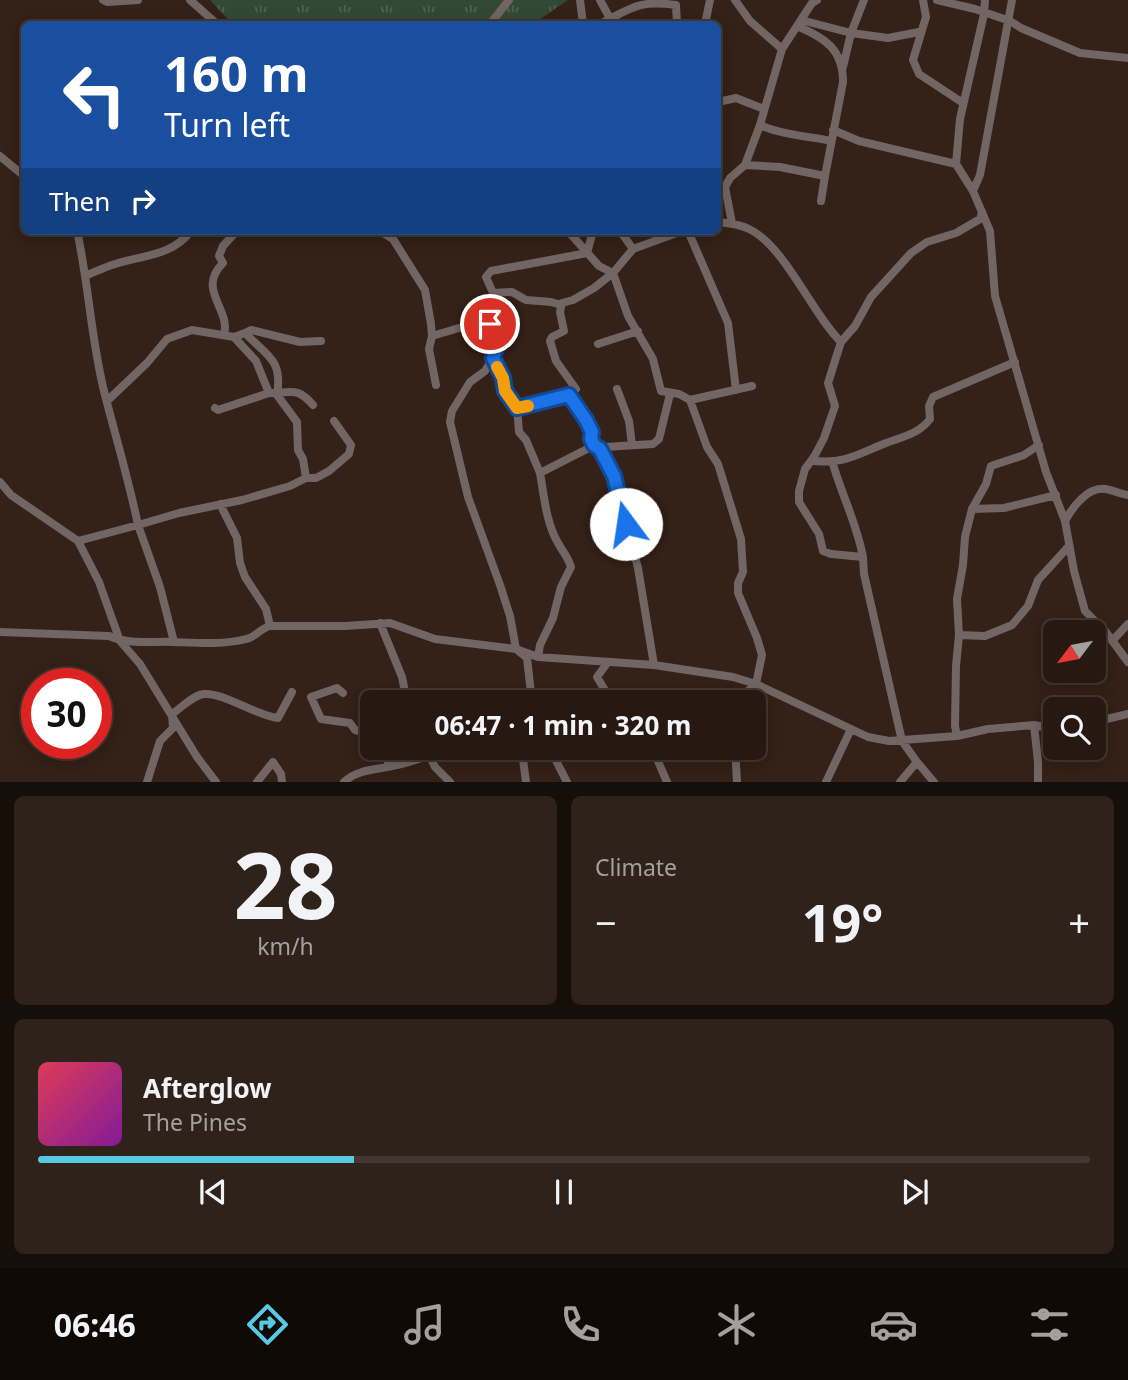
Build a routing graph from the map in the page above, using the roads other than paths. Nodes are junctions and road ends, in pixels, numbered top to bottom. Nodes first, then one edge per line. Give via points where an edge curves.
1 (103, 0) edge
2 (138, 0) edge
3 (190, 0) edge
4 (509, 0) edge
5 (580, 0) edge
6 (600, 0) edge
7 (644, 0) edge
8 (710, 0) edge
9 (735, 0) edge
10 (817, 0) edge
11 (863, 0) edge
12 (923, 0) edge
13 (940, 0) edge
14 (985, 0) edge
15 (1012, 0) edge
16 (679, 2) edge
17 (984, 14) junction
18 (214, 21) edge
19 (492, 21) edge
20 (583, 21) edge
21 (611, 21) edge
22 (613, 21) edge
23 (677, 21) edge
24 (706, 21) edge
25 (1010, 21) junction
26 (799, 23) junction
27 (919, 32) junction
28 (851, 33) junction
29 (782, 49) junction
30 (1128, 58) edge
31 (843, 67) junction
32 (721, 101) edge
33 (963, 103) junction
34 (764, 109) junction
35 (760, 125) junction
36 (833, 130) junction
37 (831, 141) junction
38 (0, 156) edge
39 (956, 164) junction
40 (745, 165) junction
41 (21, 174) edge
42 (825, 176) junction
43 (973, 191) junction
44 (821, 201) dead end
45 (982, 212) junction
46 (721, 222) edge
47 (732, 223) junction
48 (78, 235) edge
49 (187, 235) edge
50 (233, 235) edge
51 (386, 235) edge
52 (571, 235) edge
53 (592, 235) edge
54 (623, 235) edge
55 (671, 235) edge
56 (690, 235) edge
57 (633, 249) junction
58 (587, 253) junction
59 (613, 272) junction
60 (86, 275) junction
61 (493, 293) junction
62 (561, 305) junction
63 (490, 324) junction
64 (638, 331) junction
65 (245, 332) junction
66 (229, 336) junction
67 (432, 336) junction
68 (321, 341) dead end
69 (841, 342) junction
70 (598, 344) dead end
71 (493, 358) junction
72 (1015, 362) junction
73 (436, 385) dead end
74 (752, 386) dead end
75 (617, 389) dead end
76 (736, 390) junction
77 (273, 393) junction
78 (670, 394) junction
79 (569, 395) junction
80 (690, 400) junction
81 (107, 401) junction
82 (313, 405) dead end
83 (215, 408) dead end
84 (517, 408) junction
85 (334, 421) dead end
86 (632, 445) junction
87 (1039, 445) junction
88 (600, 449) junction
89 (814, 457) junction
90 (832, 461) junction
91 (540, 473) junction
92 (306, 478) junction
93 (0, 482) edge
94 (1056, 495) junction
95 (1128, 495) edge
96 (220, 504) junction
97 (972, 509) junction
98 (1065, 521) junction
99 (138, 525) junction
100 (78, 541) junction
101 (1069, 546) junction
102 (863, 557) junction
103 (380, 623) junction
104 (1128, 624) edge
105 (270, 626) junction
106 (0, 632) edge
107 (959, 635) junction
108 (1113, 640) junction
109 (120, 641) junction
110 (174, 642) junction
111 (516, 649) junction
112 (538, 657) junction
113 (608, 662) junction
114 (1128, 662) edge
115 (654, 665) junction
116 (756, 684) junction
117 (405, 690) edge
118 (530, 690) edge
119 (605, 690) edge
120 (749, 690) edge
121 (292, 692) dead end
122 (344, 693) dead end
123 (1128, 714) edge
124 (172, 715) junction
125 (1106, 719) edge
126 (1034, 725) junction
127 (1043, 727) edge
128 (851, 729) junction
129 (360, 731) edge
130 (957, 736) junction
131 (902, 741) junction
132 (388, 760) edge
133 (408, 760) edge
134 (432, 760) edge
135 (523, 760) edge
136 (556, 760) edge
137 (657, 760) edge
138 (736, 760) edge
139 (917, 762) junction
140 (388, 766) junction
141 (147, 782) edge
142 (216, 782) edge
143 (257, 782) edge
144 (282, 782) edge
145 (344, 782) edge
146 (450, 782) edge
147 (526, 782) edge
148 (567, 782) edge
149 (667, 782) edge
150 (737, 782) edge
151 (826, 782) edge
152 (900, 782) edge
153 (934, 782) edge
154 (1038, 782) edge

1 - 2 street
3 - 18 street
4 - 19 street
5 - 20 street
6 - 21 street
7 - 16 street
7 - 22 street
8 - 24 street
9 - 29 street via 750,21
10 - 26 street
11 - 28 street
12 - 27 street via 926,17
13 - 17 street
14 - 17 street
15 - 25 street
16 - 23 street
17 - 25 street
17 - 33 street
25 - 30 street via 1080,52
25 - 43 street
26 - 28 street
26 - 29 street
26 - 31 street via 827,42
27 - 28 street via 888,38
27 - 33 street via 913,60 919,74
28 - 31 street
29 - 34 street
31 - 36 street
32 - 34 street via 736,98
33 - 39 street
34 - 35 street
35 - 37 street
35 - 40 street
36 - 37 street
36 - 39 street via 859,141
37 - 42 street
38 - 41 street
39 - 43 street
40 - 42 street
40 - 47 street via 725,187
42 - 44 street
43 - 45 street
45 - 69 street via 969,226 911,253 871,297
45 - 72 street via 990,231 995,296
46 - 47 street
47 - 69 street via 765,242
48 - 60 street
49 - 60 street via 171,249
50 - 66 street via 223,246 219,256 223,263 211,283
51 - 67 street via 425,289
52 - 58 street
53 - 58 street
54 - 57 street
55 - 57 street
56 - 76 street via 728,323
57 - 59 street
58 - 59 street
58 - 61 street via 491,271 486,277
59 - 62 street
59 - 64 street
60 - 81 street via 87,303
61 - 62 street via 512,292 526,300
61 - 63 street
62 - 79 street via 564,331 550,341 556,361 576,389
63 - 67 street
63 - 71 street via 496,348
64 - 70 street
64 - 78 street via 653,359 661,391
65 - 66 street
65 - 68 street
65 - 77 street via 276,363 279,384
66 - 77 street via 256,362
66 - 81 street via 192,330 167,338
67 - 73 street via 429,349
69 - 89 street via 828,383 835,407
71 - 84 street
71 - 111 street via 470,382 450,422 464,484 510,615
72 - 87 street
72 - 90 street via 933,397 930,419 923,428 863,455
74 - 76 street
75 - 86 street
76 - 80 street
77 - 82 street via 292,390
77 - 83 street
77 - 92 street via 297,422
78 - 80 street
78 - 86 street via 659,439 653,444
79 - 84 street
79 - 88 street
80 - 116 street via 718,464 741,538 743,572 738,593 762,655
81 - 99 street
84 - 91 street via 519,432
85 - 92 street via 351,446 349,454 329,471
86 - 88 street
87 - 94 street
87 - 97 street via 991,466
88 - 91 street via 589,448
88 - 115 street via 624,509
89 - 90 street via 815,461
89 - 102 street via 800,484 799,502 819,534 823,551
90 - 102 street
91 - 112 street via 553,531 571,567
92 - 96 street
93 - 100 street via 11,495
94 - 97 street via 1004,508
94 - 98 street
95 - 98 street via 1097,490 1074,506
96 - 99 street
96 - 105 street via 237,538 245,577 266,609
97 - 107 street via 957,600
98 - 101 street
99 - 100 street
99 - 110 street
100 - 109 street
101 - 107 street via 1038,580 1028,606 1012,625 985,636
101 - 108 street via 1085,611
102 - 131 street
103 - 105 street
103 - 111 street via 435,639
103 - 117 street
104 - 108 street
105 - 110 street via 251,638 229,643
106 - 109 street via 108,636
107 - 130 street
108 - 114 street
109 - 110 street
109 - 124 street
111 - 112 street
111 - 118 street via 527,658
112 - 113 street
113 - 115 street
113 - 119 street via 597,677
115 - 116 street
116 - 120 street
116 - 128 street
121 - 124 street via 278,718 205,694
122 - 129 street via 337,688 311,697 321,719 350,723
123 - 125 street
124 - 141 street via 173,728 160,741
124 - 142 street
126 - 127 street
126 - 130 street
126 - 154 street
128 - 131 street via 868,737
128 - 151 street
130 - 131 street
131 - 139 street
132 - 140 street
133 - 140 street
134 - 146 street
135 - 147 street
136 - 148 street
137 - 149 street
138 - 150 street
139 - 152 street
139 - 153 street
140 - 145 street via 351,775
143 - 144 street via 273,762

